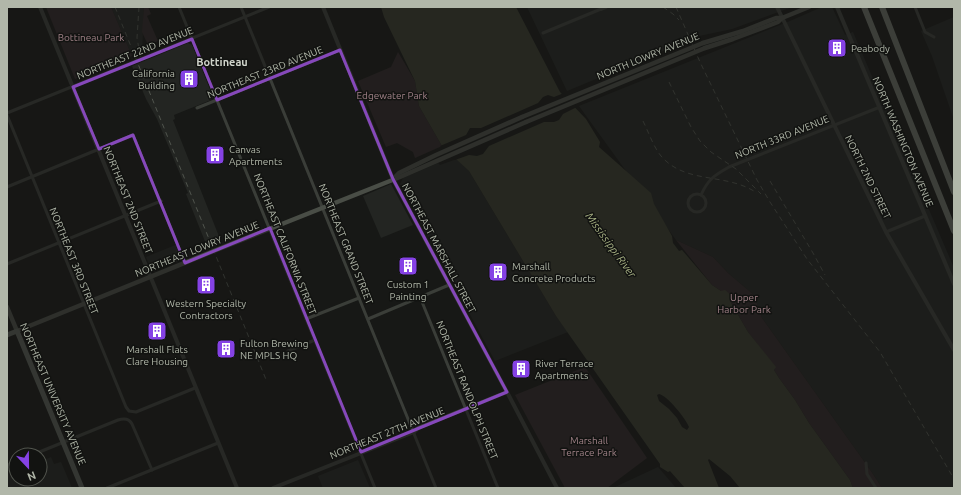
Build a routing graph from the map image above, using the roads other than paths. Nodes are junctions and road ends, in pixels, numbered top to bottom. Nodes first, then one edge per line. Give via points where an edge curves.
1 (40, 7) edge
2 (179, 7) edge
3 (241, 7) edge
4 (269, 7) edge
5 (323, 7) edge
6 (777, 7) edge
7 (809, 7) edge
8 (837, 7) edge
9 (864, 7) edge
10 (882, 7) edge
11 (915, 7) edge
12 (603, 8) edge
13 (245, 17) junction
14 (782, 18) junction
15 (543, 33) dead end
16 (934, 37) dead end
17 (192, 39) junction
18 (340, 50) junction
19 (270, 79) junction
20 (73, 87) junction
21 (217, 100) junction
22 (880, 107) junction
23 (196, 108) dead end
24 (7, 114) edge
25 (522, 117) joint
26 (526, 122) joint
27 (834, 125) junction
28 (99, 149) junction
29 (32, 177) junction
30 (393, 179) junction
31 (7, 186) edge
32 (954, 192) edge
33 (701, 195) junction
34 (161, 201) junction
35 (322, 208) junction
36 (125, 216) junction
37 (925, 216) junction
38 (269, 229) junction
39 (954, 231) edge
40 (886, 232) junction
41 (59, 243) junction
42 (185, 263) junction
43 (7, 264) edge
44 (151, 277) junction
45 (954, 284) edge
46 (449, 285) junction
47 (420, 297) junction
48 (359, 298) junction
49 (83, 305) junction
50 (7, 307) edge
51 (306, 318) junction
52 (368, 318) junction
53 (17, 331) junction
54 (7, 335) edge
55 (315, 340) junction
56 (954, 350) edge
57 (288, 351) dead end
58 (195, 388) junction
59 (507, 392) junction
60 (466, 409) junction
61 (414, 432) junction
62 (63, 442) junction
63 (218, 443) junction
64 (48, 448) edge
65 (361, 452) junction
66 (866, 463) dead end
67 (152, 470) junction
68 (82, 488) edge
69 (107, 488) edge
70 (237, 488) edge
71 (273, 488) edge
72 (375, 488) edge
73 (436, 488) edge
74 (498, 488) edge
75 (557, 488) edge
76 (876, 488) edge

1 - 20 street, NORTHEAST 2ND STREET
2 - 17 street, NORTHEAST CALIFORNIA STREET
3 - 13 street, NORTHEAST GRAND STREET
4 - 13 street, NORTHEAST 22ND AVENUE
5 - 18 street, NORTHEAST MARSHALL STREET
6 - 14 street, NORTH 2ND STREET
7 - 14 main road, NORTH LOWRY AVENUE
8 - 22 street, NORTH WASHINGTON AVENUE
9 - 39 highway
10 - 32 highway
11 - 16 street via 925,32
12 - 15 street
13 - 17 street, NORTHEAST 22ND AVENUE
13 - 19 street, NORTHEAST GRAND STREET
14 - 25 main road, NORTH LOWRY AVENUE, bridge via 703,43
14 - 26 main road, NORTH LOWRY AVENUE, bridge via 778,22 705,48
14 - 27 street, NORTH 2ND STREET
17 - 20 street, NORTHEAST 22ND AVENUE
17 - 21 street, NORTHEAST CALIFORNIA STREET
18 - 19 street, NORTHEAST 23RD AVENUE
18 - 30 street, NORTHEAST MARSHALL STREET
19 - 21 street, NORTHEAST 23RD AVENUE
19 - 35 street, NORTHEAST GRAND STREET
20 - 24 street, NORTHEAST 22ND AVENUE
20 - 28 street, NORTHEAST 2ND STREET
21 - 23 street, NORTHEAST 23RD AVENUE
21 - 38 street, NORTHEAST CALIFORNIA STREET
22 - 27 street, NORTH 33RD AVENUE
22 - 37 street, NORTH WASHINGTON AVENUE
24 - 29 street, NORTHEAST 3RD STREET
25 - 30 main road, NORTHEAST LOWRY AVENUE via 436,155 399,173
26 - 30 main road, NORTHEAST LOWRY AVENUE
27 - 33 street, NORTH 33RD AVENUE via 725,170 711,178
27 - 40 street, NORTH 2ND STREET
28 - 29 street
28 - 34 street via 133,135
28 - 36 street, NORTHEAST 2ND STREET
29 - 31 street
29 - 41 street, NORTHEAST 3RD STREET
30 - 35 main road, NORTHEAST LOWRY AVENUE
30 - 46 street, NORTHEAST MARSHALL STREET
33 - 33 street via 696,194 689,199 692,210 697,211 704,207 706,202
34 - 36 street
34 - 42 street
35 - 38 main road, NORTHEAST LOWRY AVENUE
35 - 48 street, NORTHEAST GRAND STREET
36 - 41 street
36 - 44 street, NORTHEAST 2ND STREET
37 - 40 street
37 - 45 street, NORTH WASHINGTON AVENUE
38 - 42 main road, NORTHEAST LOWRY AVENUE
38 - 51 street, NORTHEAST CALIFORNIA STREET
40 - 56 street, NORTH 2ND STREET
41 - 43 street
41 - 49 street, NORTHEAST 3RD STREET
42 - 44 main road, NORTHEAST LOWRY AVENUE
44 - 49 main road, NORTHEAST LOWRY AVENUE
44 - 58 street, NORTHEAST 2ND STREET
46 - 47 street
46 - 59 street, NORTHEAST MARSHALL STREET
47 - 52 street
47 - 60 street, NORTHEAST RANDOLPH STREET
48 - 51 street
48 - 52 street, NORTHEAST GRAND STREET
49 - 53 main road, NORTHEAST LOWRY AVENUE
49 - 58 street, NORTHEAST 3RD STREET via 129,411 136,412
50 - 53 main road, NORTHEAST UNIVERSITY AVENUE
51 - 55 street, NORTHEAST CALIFORNIA STREET
52 - 61 street, NORTHEAST GRAND STREET
53 - 54 main road, NORTHEAST LOWRY AVENUE
53 - 62 main road, NORTHEAST UNIVERSITY AVENUE
55 - 57 street
55 - 65 street, NORTHEAST CALIFORNIA STREET
58 - 63 street, NORTHEAST 2ND STREET
59 - 60 street, NORTHEAST 27TH AVENUE
59 - 75 street, NORTHEAST MARSHALL STREET
60 - 61 street, NORTHEAST 27TH AVENUE via 418,428
60 - 74 street, NORTHEAST RANDOLPH STREET
61 - 65 street, NORTHEAST 27TH AVENUE
61 - 73 street, NORTHEAST GRAND STREET
62 - 64 street
62 - 67 street via 118,420 127,419 132,424
62 - 68 main road, NORTHEAST UNIVERSITY AVENUE
63 - 67 street
63 - 70 street, NORTHEAST 2ND STREET
65 - 71 street, NORTHEAST 27TH AVENUE
65 - 72 street, NORTHEAST CALIFORNIA STREET
66 - 76 street via 867,474
67 - 69 street

